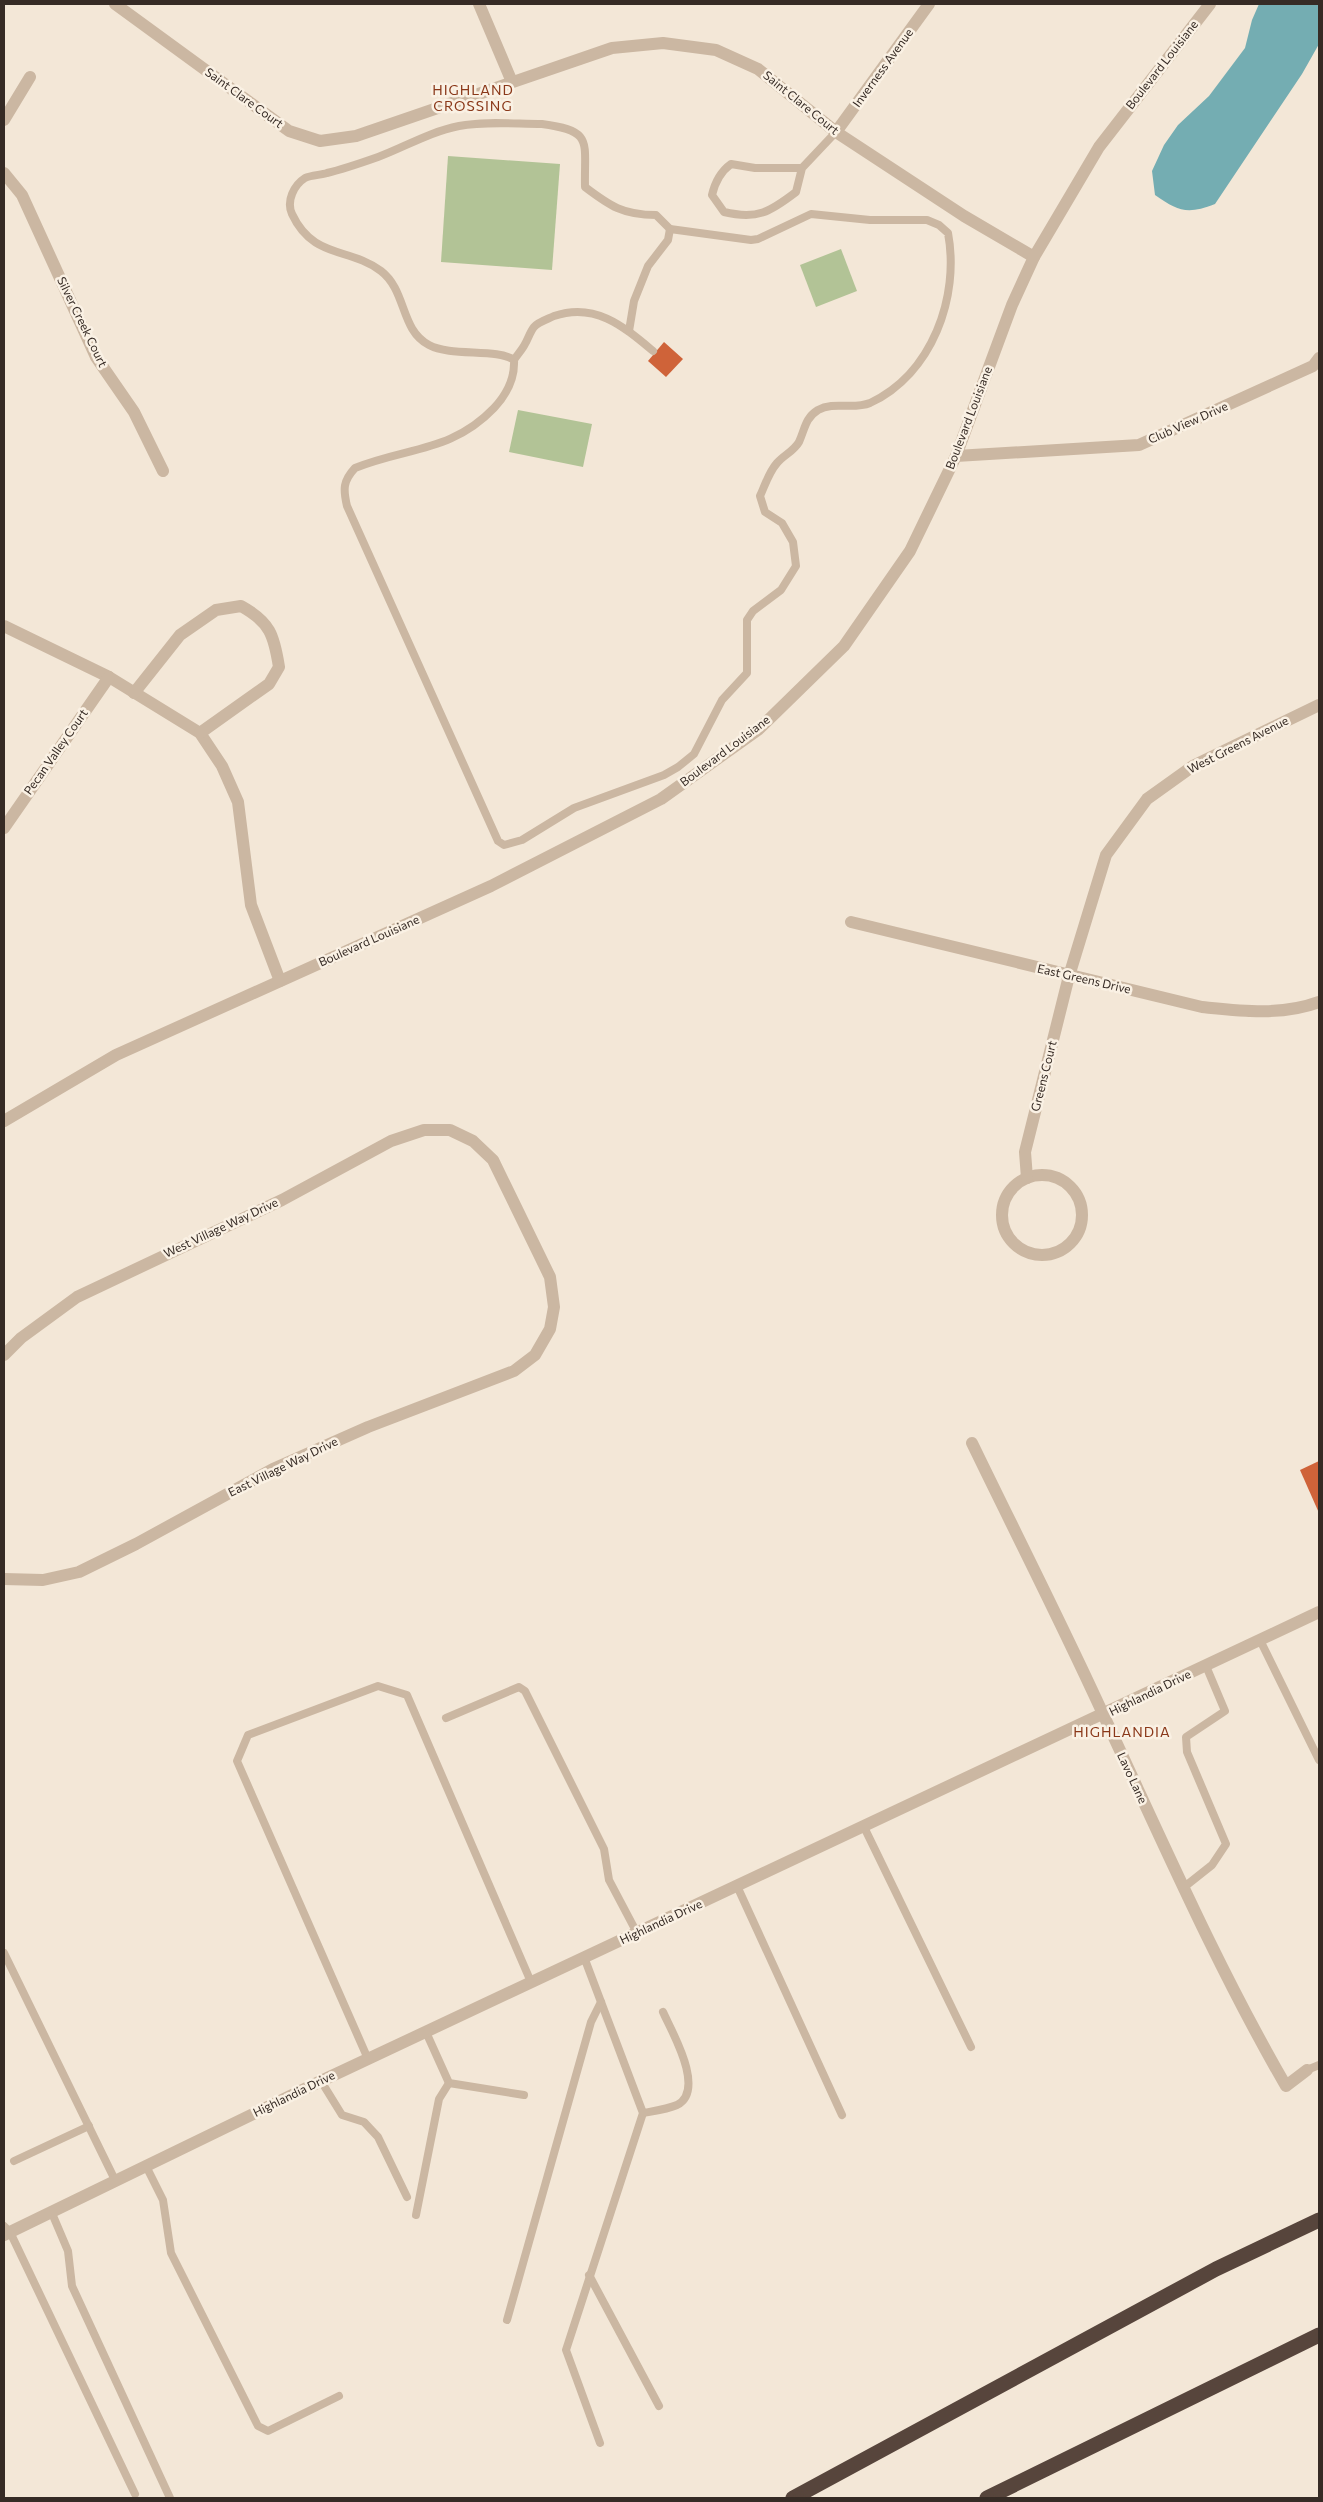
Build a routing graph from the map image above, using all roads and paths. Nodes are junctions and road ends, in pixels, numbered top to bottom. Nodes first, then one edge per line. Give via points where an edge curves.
1 (115, 4) edge
2 (479, 4) edge
3 (929, 4) edge
4 (1210, 4) edge
5 (30, 77) dead end
6 (512, 82) junction
7 (4, 120) edge
8 (836, 132) junction
9 (802, 168) junction
10 (4, 173) edge
11 (670, 229) junction
12 (1034, 257) junction
13 (629, 331) junction
14 (653, 351) dead end
15 (1319, 358) edge
16 (514, 360) junction
17 (956, 456) junction
18 (163, 471) dead end
19 (4, 626) edge
20 (109, 677) junction
21 (134, 692) junction
22 (1319, 705) edge
23 (200, 733) junction
24 (4, 828) edge
25 (850, 922) dead end
26 (1069, 976) junction
27 (280, 981) junction
28 (1319, 1002) edge
29 (4, 1121) edge
30 (1027, 1178) junction
31 (550, 1329) joint
32 (4, 1355) edge
33 (972, 1443) dead end
34 (4, 1579) edge
35 (1319, 1612) edge
36 (1260, 1640) junction
37 (1206, 1666) junction
38 (1104, 1715) junction
39 (446, 1718) dead end
40 (1319, 1760) edge
41 (864, 1827) junction
42 (737, 1886) junction
43 (1183, 1888) junction
44 (637, 1933) junction
45 (4, 1953) edge
46 (584, 1957) junction
47 (531, 1982) junction
48 (601, 2002) junction
49 (663, 2012) dead end
50 (426, 2032) junction
51 (971, 2047) dead end
52 (368, 2059) junction
53 (1319, 2065) edge
54 (1307, 2070) joint
55 (320, 2081) junction
56 (449, 2083) junction
57 (524, 2095) dead end
58 (643, 2113) junction
59 (842, 2114) dead end
60 (89, 2126) junction
61 (14, 2161) dead end
62 (146, 2166) junction
63 (116, 2180) junction
64 (407, 2197) dead end
65 (51, 2211) junction
66 (416, 2215) dead end
67 (1319, 2220) edge
68 (6, 2231) edge
69 (589, 2275) junction
70 (507, 2320) dead end
71 (1319, 2334) edge
72 (339, 2396) dead end
73 (659, 2406) dead end
74 (600, 2443) dead end
75 (136, 2494) dead end
76 (170, 2498) edge
77 (793, 2498) edge
78 (987, 2498) edge

1 - 6 street, Saint Clare Court via 289,131 320,141 356,136
2 - 6 street
3 - 8 street, Inverness Avenue
4 - 12 street, Boulevard Louisiane via 1099,147
5 - 7 street
6 - 8 street, Saint Clare Court via 612,48 663,44 716,50 758,69
8 - 9 lane
8 - 12 street, Saint Clare Court via 964,216
9 - 9 lane via 755,168 731,164 723,170 712,195 724,212 745,217 773,210 796,192
10 - 18 street, Silver Creek Court via 22,195 96,357 134,412
11 - 13 lane via 668,240 648,266 634,302
11 - 16 lane via 656,216 636,215 612,207 585,187 584,142 580,134 564,127 542,124 455,127 421,137 379,157 306,178 295,187 290,199 291,212 306,234 326,249 380,270 390,279 402,298 410,327 421,340 442,349 502,354
11 - 16 lane via 751,240 811,214 870,220 927,220 948,233 951,250 952,269 941,321 917,367 907,377 870,403 834,406 809,416 799,442 777,463 768,477 760,496 765,512 782,523 793,542 796,566 781,590 747,620 747,673 722,700 694,754 664,775 574,808 522,840 504,845 498,841 347,506 343,488 347,476 355,468 445,443 468,430 486,416 506,392 513,378
12 - 17 street, Boulevard Louisiane via 1012,305
13 - 14 lane
13 - 16 lane via 591,312 560,314 534,327
15 - 17 street, Club View Drive via 1313,366 1139,445
17 - 27 street, Boulevard Louisiane via 910,551 844,646 759,729 661,799 491,886
19 - 20 street
20 - 21 street
20 - 24 street, Pecan Valley Court
21 - 23 street
21 - 23 street via 180,635 216,610 241,606 259,616 275,641 279,667 269,684
22 - 26 street, West Greens Avenue via 1192,766 1147,799 1106,856
23 - 27 street via 222,766 238,802 252,905
25 - 26 street, East Greens Drive
26 - 28 street, East Greens Drive via 1202,1007 1258,1013
26 - 30 street, Greens Court via 1025,1152
27 - 29 street, Boulevard Louisiane via 116,1054
30 - 30 street via 1052,1176 1074,1190 1080,1202 1080,1227 1070,1243 1054,1254 1040,1256 1027,1253 1006,1236 1002,1222 1004,1202 1015,1185
31 - 32 street, West Village Way Drive via 554,1308 550,1277 493,1160 473,1141 450,1130 424,1130 391,1141 282,1200 77,1297 21,1338
31 - 34 street, East Village Way Drive via 535,1355 514,1370 368,1427 273,1469 79,1572 42,1580
33 - 38 street, Lavo Lane
35 - 36 street, Highlandia Drive
36 - 37 street, Highlandia Drive
36 - 40 lane
37 - 38 street, Highlandia Drive
37 - 43 lane via 1224,1710 1186,1737 1187,1752 1226,1844 1212,1865
38 - 41 street, Highlandia Drive
38 - 43 street, Lavo Lane
39 - 44 lane via 519,1687 525,1691 604,1849 609,1880
41 - 42 street, Highlandia Drive
41 - 51 lane
42 - 44 street, Highlandia Drive
42 - 59 lane
43 - 54 street, Lavo Lane via 1254,2031 1286,2086
44 - 46 street, Highlandia Drive
45 - 60 lane
46 - 47 street, Highlandia Drive
46 - 48 lane
47 - 50 street, Highlandia Drive
47 - 52 lane via 407,1694 378,1686 248,1735 237,1761
48 - 58 lane
48 - 70 lane via 591,2022
49 - 58 lane via 689,2072 688,2094 678,2104
50 - 52 street, Highlandia Drive
50 - 56 lane
52 - 55 street, Highlandia Drive
53 - 54 lane
55 - 62 street, Highlandia Drive
55 - 64 lane via 342,2115 364,2122 378,2137
56 - 57 lane
56 - 66 lane via 439,2099
58 - 69 lane
60 - 61 lane
60 - 63 lane
62 - 63 street, Highlandia Drive
62 - 72 lane via 163,2200 171,2253 258,2426 268,2431
63 - 65 street, Highlandia Drive
65 - 68 street, Highlandia Drive
65 - 76 lane via 68,2251 72,2286
67 - 77 highway via 1216,2269
68 - 75 lane
69 - 73 lane
69 - 74 lane via 566,2350
71 - 78 highway

